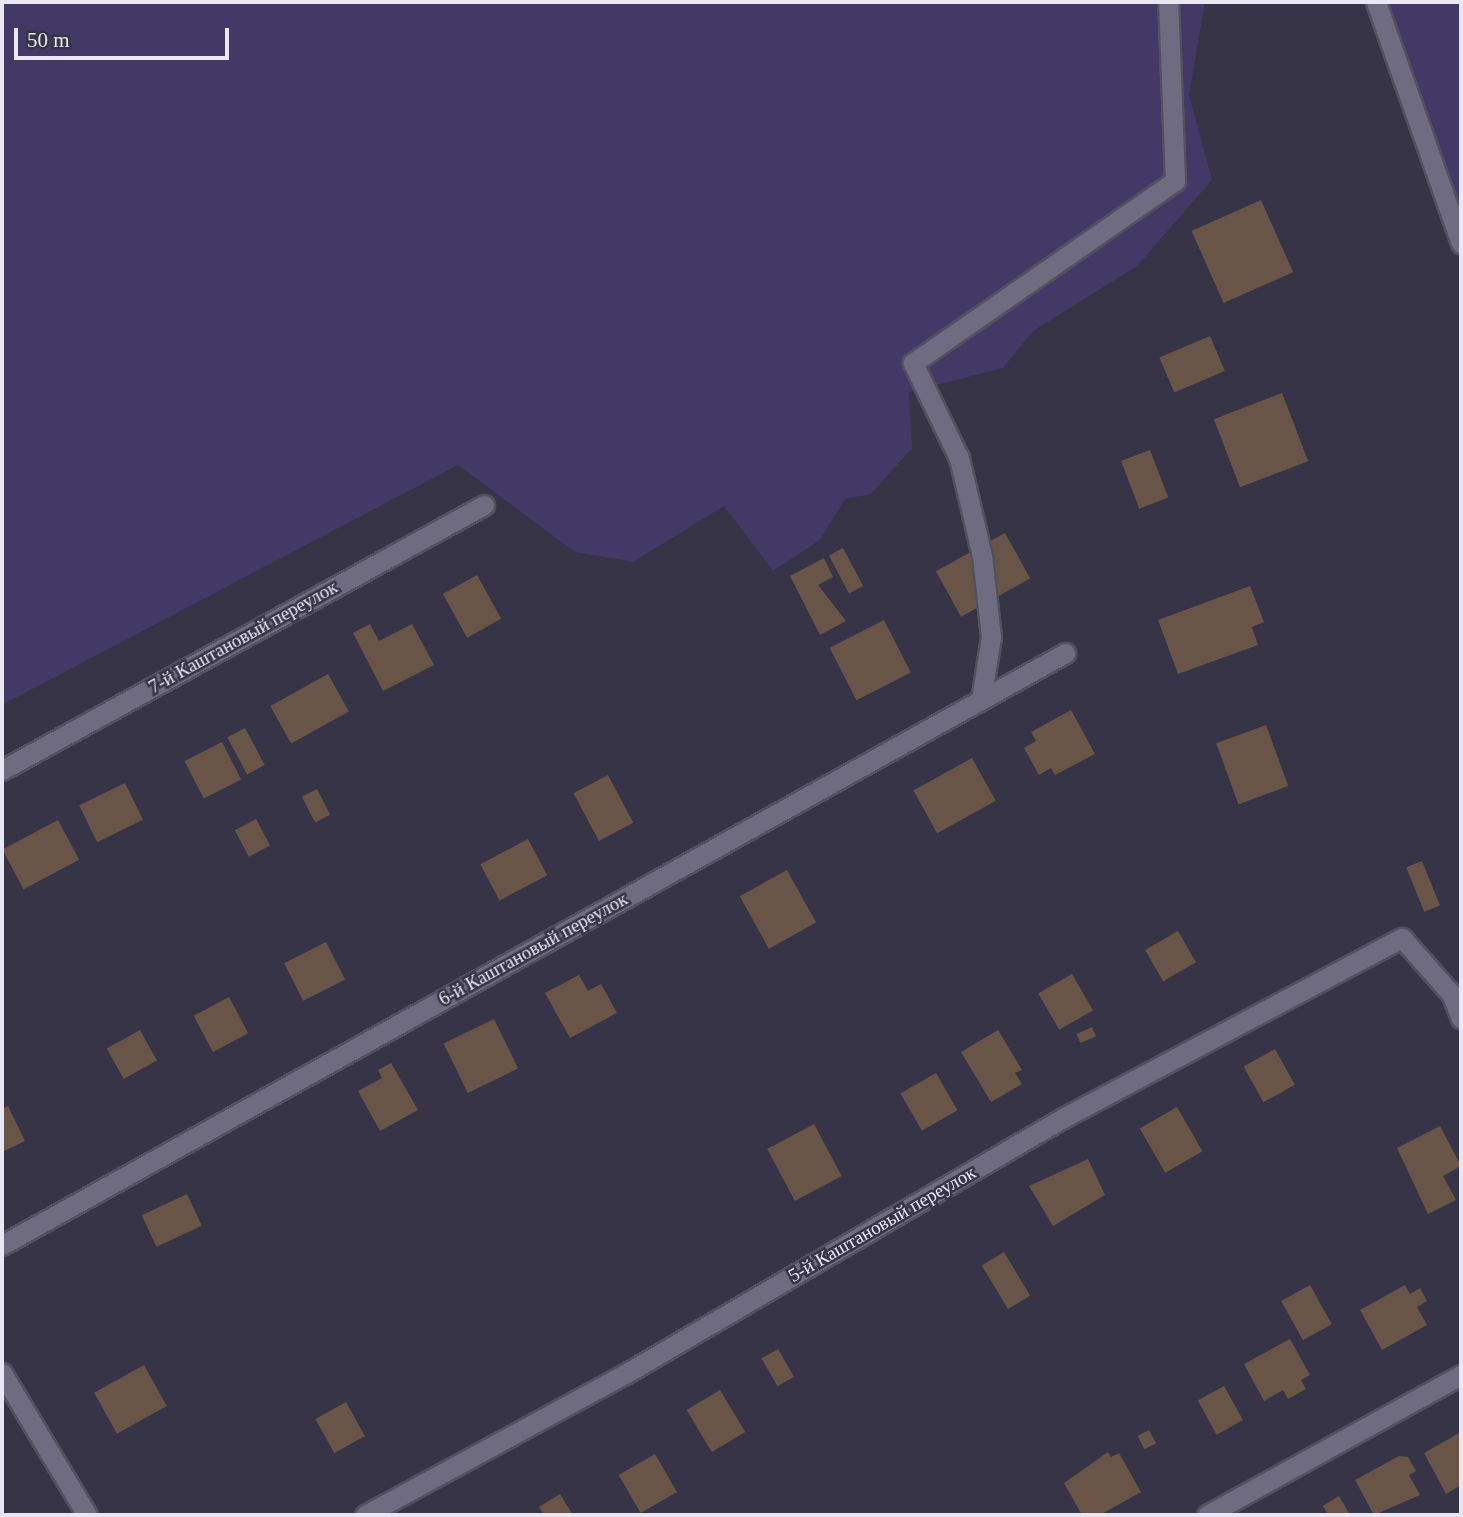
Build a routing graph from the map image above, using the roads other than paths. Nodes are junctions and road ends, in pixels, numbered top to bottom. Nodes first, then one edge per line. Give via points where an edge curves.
1 (1168, 2) edge
2 (1376, 2) edge
3 (1461, 243) edge
4 (484, 505) dead end
5 (1065, 653) dead end
6 (981, 699) junction
7 (2, 770) edge
8 (1461, 1018) edge
9 (2, 1245) edge
10 (2, 1373) edge
11 (1461, 1374) edge
12 (87, 1515) edge
13 (365, 1515) edge
14 (1207, 1515) edge

1 - 6 street via 1175,181 913,363 959,458 982,556 991,637
2 - 3 street
4 - 7 street, 7-й Каштановый переулок
5 - 6 street, 6-й Каштановый переулок
6 - 9 street, 6-й Каштановый переулок
8 - 13 street, 5-й Каштановый переулок via 1452,995 1402,938 1063,1118 625,1374
10 - 12 street
11 - 14 street

